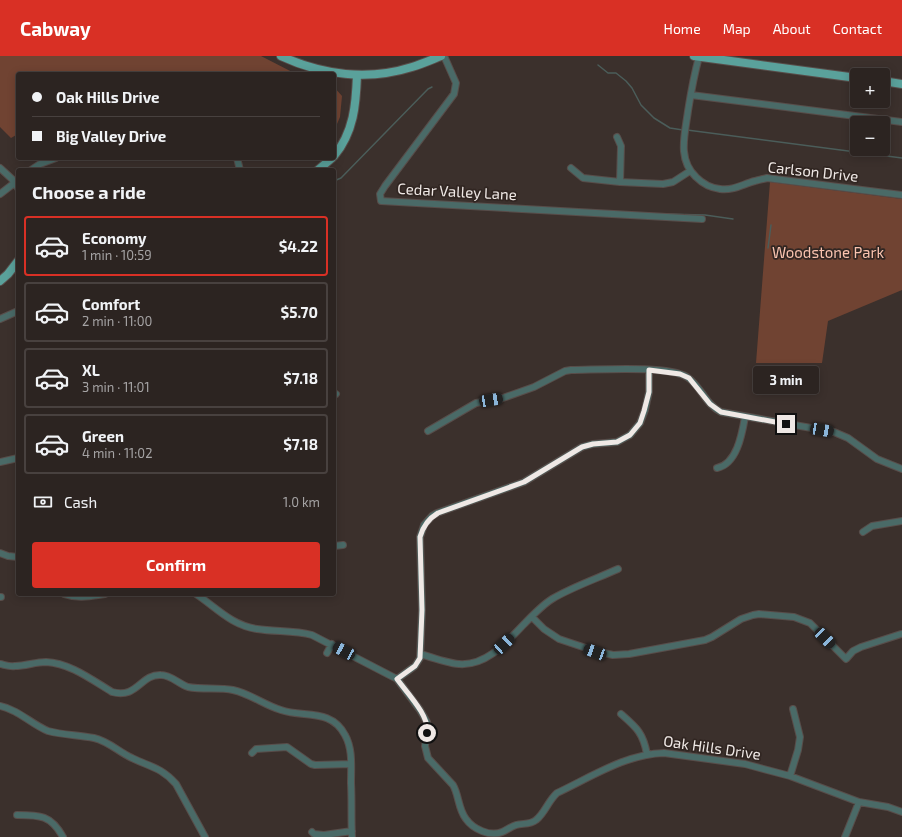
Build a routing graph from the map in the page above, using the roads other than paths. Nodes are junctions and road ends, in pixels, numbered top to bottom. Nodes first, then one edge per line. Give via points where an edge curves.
1 (281, 56) edge
2 (441, 56) edge
3 (444, 56) edge
4 (696, 56) edge
5 (327, 72) edge
6 (336, 73) edge
7 (357, 75) junction
8 (850, 77) edge
9 (890, 82) edge
10 (902, 84) edge
11 (689, 92) junction
12 (902, 122) edge
13 (617, 137) dead end
14 (336, 153) edge
15 (51, 160) edge
16 (330, 160) edge
17 (0, 168) edge
18 (34, 168) edge
19 (320, 168) edge
20 (571, 168) dead end
21 (690, 171) junction
22 (16, 182) edge
23 (620, 182) junction
24 (16, 184) edge
25 (0, 194) edge
26 (902, 195) edge
27 (702, 219) dead end
28 (16, 264) edge
29 (0, 281) edge
30 (16, 312) edge
31 (0, 319) edge
32 (649, 370) junction
33 (745, 417) junction
34 (428, 432) dead end
35 (16, 458) edge
36 (0, 462) edge
37 (717, 468) dead end
38 (902, 469) edge
39 (902, 521) edge
40 (863, 532) dead end
41 (336, 546) edge
42 (342, 546) dead end
43 (0, 553) edge
44 (16, 557) edge
45 (618, 569) dead end
46 (72, 596) edge
47 (92, 596) edge
48 (199, 596) edge
49 (532, 617) junction
50 (901, 634) edge
51 (332, 644) junction
52 (327, 653) dead end
53 (421, 654) junction
54 (0, 664) edge
55 (397, 679) junction
56 (0, 706) edge
57 (793, 709) dead end
58 (621, 714) dead end
59 (252, 753) dead end
60 (647, 754) junction
61 (351, 764) junction
62 (790, 776) junction
63 (859, 802) junction
64 (902, 812) edge
65 (17, 815) dead end
66 (312, 832) dead end
67 (352, 834) edge
68 (497, 835) edge
69 (63, 837) edge
70 (205, 837) edge
71 (845, 837) edge

1 - 5 main road
2 - 7 main road via 403,69
3 - 27 street, Cedar Valley Lane via 456,83 454,94 384,186 380,194 381,201
4 - 8 main road
4 - 11 street
6 - 7 main road
7 - 14 main road via 352,122 346,138
9 - 10 main road
11 - 12 street
11 - 21 street via 684,152
13 - 23 street via 622,146
15 - 18 street
16 - 19 main road
17 - 22 street
20 - 23 street via 583,178
21 - 23 street via 673,182 663,184
21 - 26 street, Carlson Drive via 698,180 721,190 733,189 767,178
24 - 25 street
28 - 29 main road
30 - 31 street
32 - 33 street via 680,374 689,378 715,409
32 - 34 street via 571,370 534,388 500,399 476,403
32 - 53 street via 646,404 640,423 630,435 617,442 582,447 524,482 438,513 428,521 422,530 420,543
33 - 37 street via 736,450 725,465
33 - 38 street via 841,435 877,459
35 - 36 street
39 - 40 street via 872,526
41 - 42 street
43 - 44 street
45 - 49 street via 551,600
46 - 47 street
48 - 51 street, Oak Hills Drive via 242,625 256,629 306,633
49 - 50 street via 559,639 595,652 612,655 704,640 741,619 760,614 794,617 810,623 846,659 853,651
49 - 53 street via 494,652 473,663 459,664
51 - 52 street
51 - 55 street, Oak Hills Drive
53 - 55 street via 415,666
54 - 61 street via 60,664 118,694 129,693 149,678 161,675 189,687 236,691 291,713 314,714 329,719 346,736 350,747
55 - 68 street, Oak Hills Drive via 427,722 425,752 431,763 453,785 466,819 480,830
56 - 70 street via 13,710 48,731 94,738 156,767 176,784
57 - 62 street via 800,737
58 - 60 street via 639,731
59 - 61 street via 256,749 283,746 290,748 310,764
60 - 62 street, Oak Hills Drive via 664,753 736,762
60 - 68 street, Oak Hills Drive via 627,760 557,793 535,821 514,826
61 - 67 street
62 - 63 street, Oak Hills Drive
63 - 64 street, Oak Hills Drive
63 - 71 street
65 - 69 street via 44,818 54,823
66 - 67 street via 324,835

